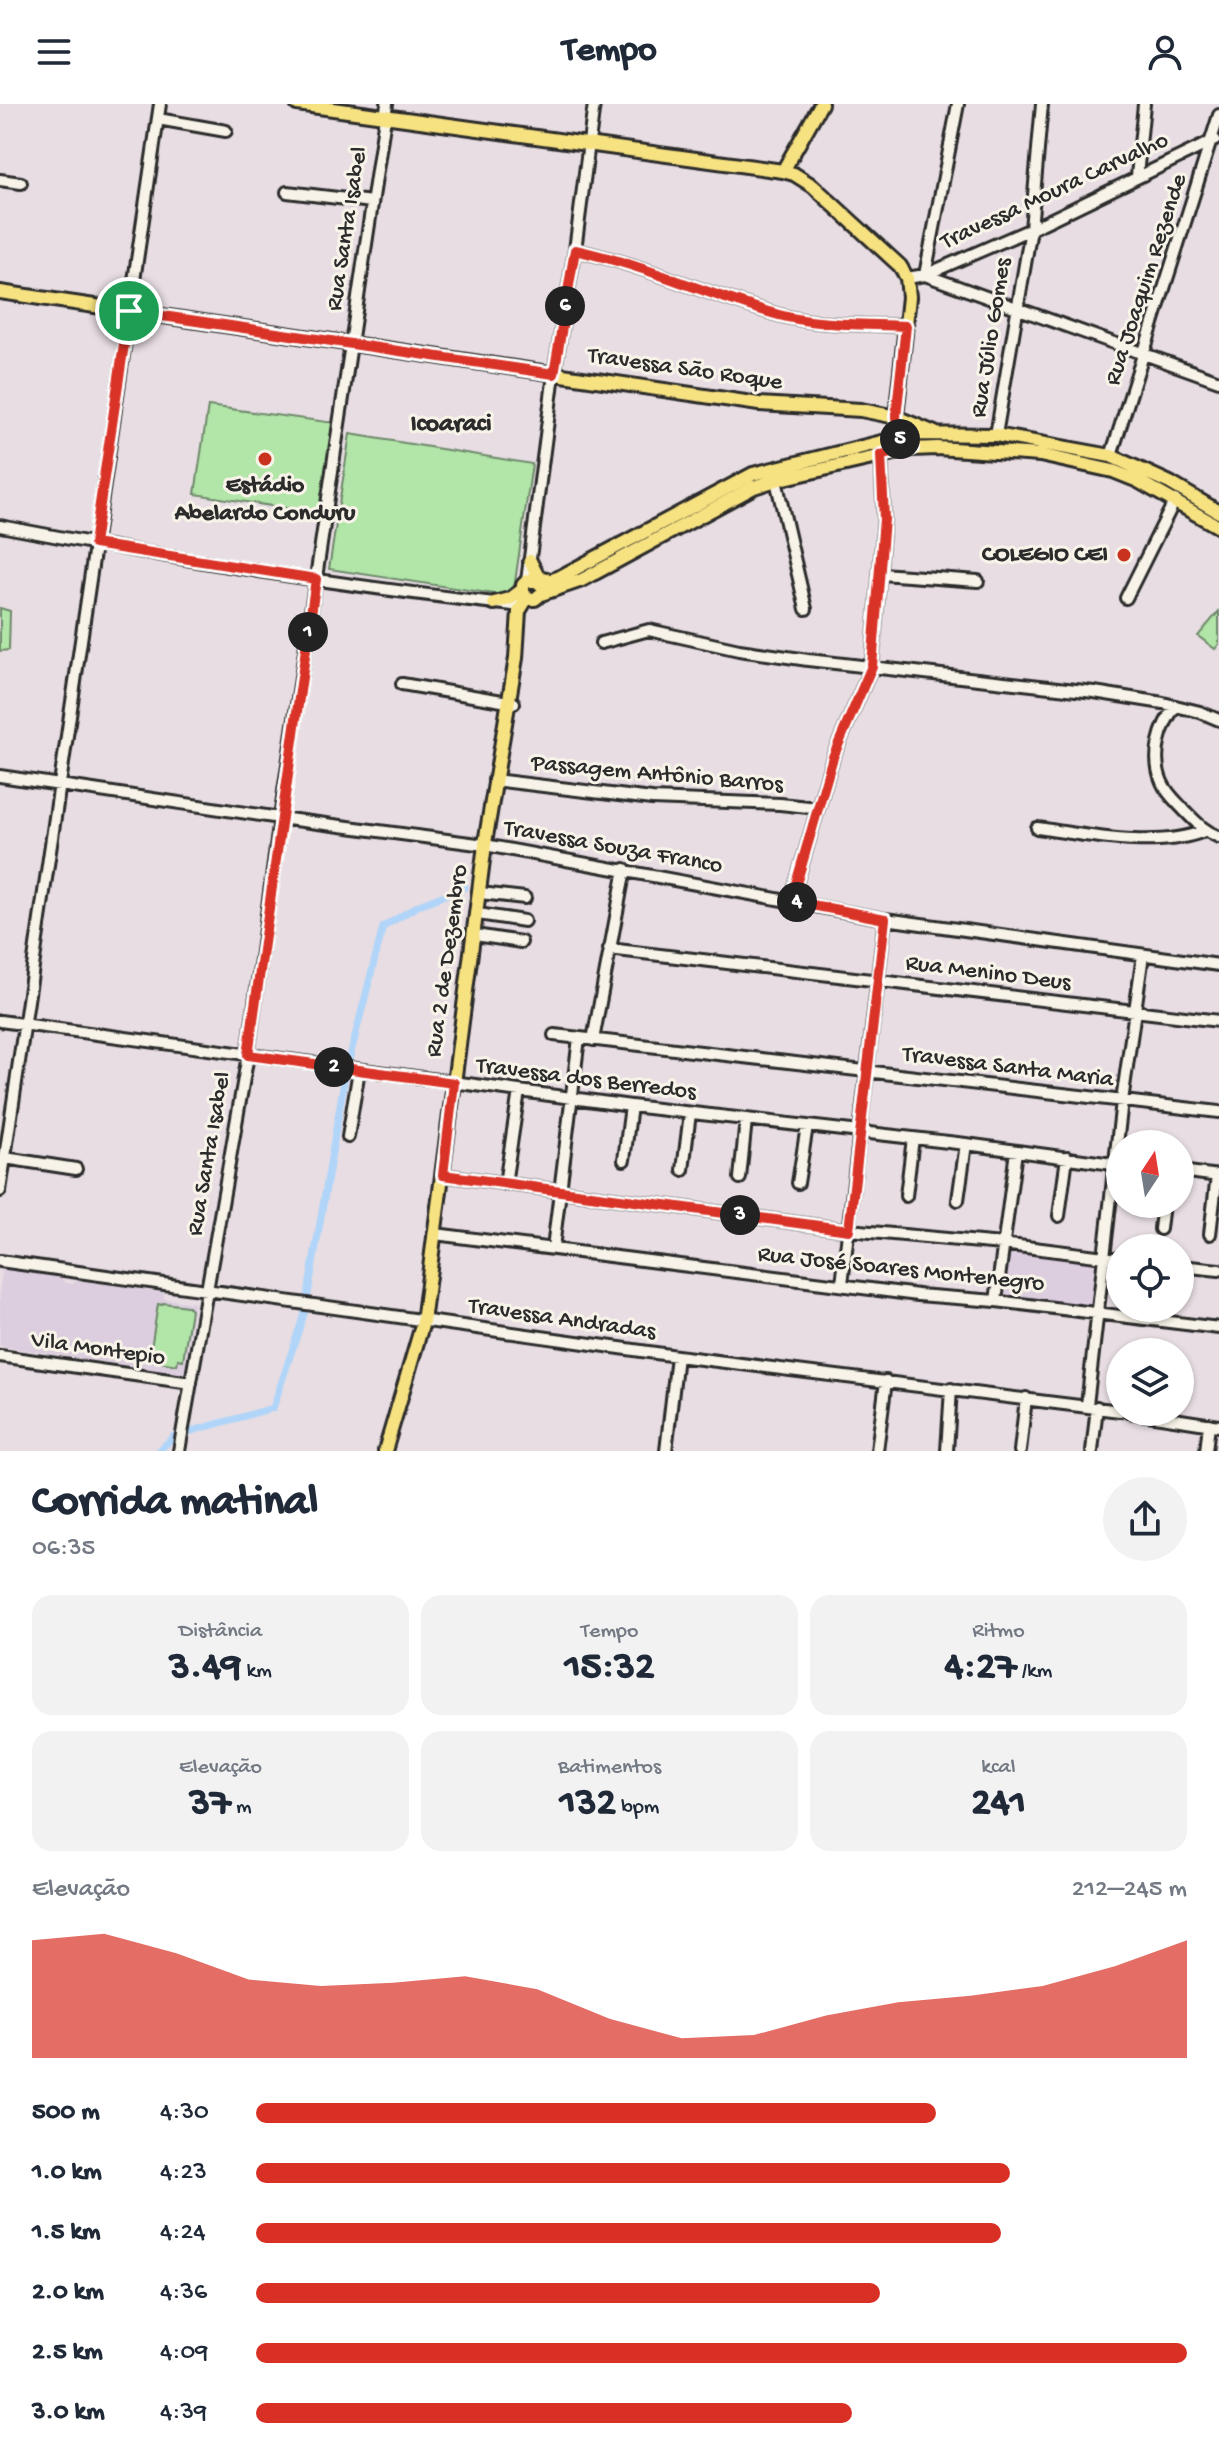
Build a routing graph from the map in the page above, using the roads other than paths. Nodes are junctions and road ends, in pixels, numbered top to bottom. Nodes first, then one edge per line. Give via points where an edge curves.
1 (160, 104) edge
2 (297, 104) edge
3 (594, 104) edge
4 (821, 104) edge
5 (958, 104) edge
6 (1042, 104) edge
7 (1144, 104) edge
8 (386, 110) edge
9 (1219, 115) edge
10 (158, 119) junction
11 (226, 131) dead end
12 (1216, 139) edge
13 (588, 145) junction
14 (783, 171) junction
15 (1137, 176) junction
16 (0, 180) edge
17 (21, 183) dead end
18 (287, 192) dead end
19 (372, 202) junction
20 (1031, 229) junction
21 (575, 250) junction
22 (925, 275) junction
23 (907, 278) junction
24 (0, 292) edge
25 (1018, 307) junction
26 (129, 311) junction
27 (906, 326) junction
28 (350, 343) junction
29 (1144, 353) junction
30 (554, 374) junction
31 (1219, 381) edge
32 (896, 417) junction
33 (935, 433) junction
34 (996, 435) junction
35 (899, 437) junction
36 (912, 449) junction
37 (993, 452) junction
38 (881, 455) junction
39 (1078, 455) junction
40 (1111, 456) junction
41 (776, 480) junction
42 (1175, 500) junction
43 (1219, 512) edge
44 (0, 526) edge
45 (1219, 527) edge
46 (94, 544) junction
47 (530, 561) junction
48 (881, 574) junction
49 (558, 578) junction
50 (316, 579) junction
51 (978, 581) dead end
52 (530, 592) junction
53 (1126, 598) dead end
54 (494, 603) joint
55 (806, 609) dead end
56 (601, 643) dead end
57 (872, 666) junction
58 (402, 684) dead end
59 (511, 703) junction
60 (1176, 706) junction
61 (1219, 720) edge
62 (0, 776) edge
63 (497, 781) junction
64 (61, 786) junction
65 (818, 808) junction
66 (280, 818) junction
67 (1037, 828) dead end
68 (1204, 831) junction
69 (1219, 837) edge
70 (487, 848) junction
71 (625, 869) junction
72 (480, 893) junction
73 (525, 898) dead end
74 (791, 901) junction
75 (478, 914) junction
76 (885, 919) junction
77 (524, 921) dead end
78 (475, 935) junction
79 (521, 942) dead end
80 (609, 949) junction
81 (1143, 955) junction
82 (1219, 965) edge
83 (878, 981) junction
84 (1134, 1011) junction
85 (0, 1021) edge
86 (1219, 1021) edge
87 (25, 1025) junction
88 (554, 1035) dead end
89 (579, 1038) junction
90 (593, 1040) junction
91 (248, 1055) junction
92 (359, 1070) junction
93 (868, 1072) junction
94 (454, 1083) junction
95 (519, 1091) junction
96 (572, 1098) junction
97 (1122, 1101) junction
98 (631, 1106) junction
99 (1219, 1112) edge
100 (690, 1113) junction
101 (746, 1120) junction
102 (807, 1126) junction
103 (1120, 1130) edge
104 (861, 1132) junction
105 (348, 1137) dead end
106 (913, 1138) junction
107 (966, 1144) junction
108 (1016, 1151) junction
109 (1067, 1157) junction
110 (5, 1158) junction
111 (624, 1160) dead end
112 (1106, 1162) edge
113 (76, 1169) dead end
114 (683, 1170) dead end
115 (1194, 1173) edge
116 (443, 1175) junction
117 (1218, 1176) edge
118 (740, 1178) dead end
119 (798, 1183) dead end
120 (505, 1184) junction
121 (0, 1191) edge
122 (559, 1192) junction
123 (906, 1196) dead end
124 (958, 1200) dead end
125 (1059, 1216) dead end
126 (1109, 1218) edge
127 (1161, 1218) edge
128 (1160, 1229) dead end
129 (849, 1230) junction
130 (435, 1234) junction
131 (1210, 1234) dead end
132 (1002, 1244) junction
133 (553, 1248) junction
134 (1103, 1257) junction
135 (1106, 1257) edge
136 (0, 1261) edge
137 (1194, 1267) edge
138 (1219, 1270) edge
139 (842, 1284) junction
140 (206, 1290) junction
141 (996, 1301) junction
142 (1098, 1312) junction
143 (423, 1322) junction
144 (1219, 1328) edge
145 (0, 1356) edge
146 (677, 1356) junction
147 (886, 1381) junction
148 (191, 1383) junction
149 (951, 1389) junction
150 (1026, 1398) junction
151 (1092, 1406) junction
152 (1106, 1408) edge
153 (1194, 1422) edge
154 (1214, 1425) edge
155 (180, 1450) edge
156 (385, 1451) edge
157 (666, 1451) edge
158 (877, 1451) edge
159 (947, 1451) edge
160 (1020, 1451) edge
161 (1092, 1451) edge
162 (1206, 1451) edge

1 - 10 street
2 - 8 main road
3 - 13 street, Rua 2 de Dezembro
4 - 14 main road
5 - 22 street
6 - 20 street, Rua Júlio Gomes
7 - 15 street
8 - 13 main road
8 - 19 street, Rua Santa Isabel
9 - 12 street, Rua Joaquim Rezende
10 - 11 street
10 - 26 street
12 - 15 street, Travessa Moura Carvalho
12 - 29 street, Rua Joaquim Rezende
13 - 14 main road
13 - 21 street, Rua 2 de Dezembro
14 - 23 main road via 813,186
15 - 20 street, Travessa Moura Carvalho
16 - 17 street
18 - 19 street
19 - 28 street, Rua Santa Isabel
20 - 22 street, Travessa Moura Carvalho
20 - 25 street, Rua Júlio Gomes
21 - 27 street via 781,316
21 - 30 street, Rua 2 de Dezembro
22 - 23 street, Travessa Moura Carvalho
22 - 25 street
23 - 27 main road
24 - 26 main road, Travessa São Roque
25 - 29 street
25 - 34 street, Rua Júlio Gomes
26 - 28 main road, Travessa São Roque
26 - 46 street
27 - 32 main road
28 - 30 main road, Travessa São Roque
28 - 50 street, Rua Santa Isabel
29 - 31 street
29 - 40 street, Rua Joaquim Rezende
30 - 32 main road, Travessa São Roque via 759,404
30 - 47 street, Rua 2 de Dezembro
32 - 33 main road, Travessa São Roque
32 - 35 main road
33 - 34 main road
33 - 35 main road
34 - 37 main road
34 - 39 main road
35 - 36 main road
35 - 49 main road via 753,474
36 - 37 main road
36 - 38 main road
37 - 39 main road
38 - 41 main road
38 - 48 street
39 - 40 main road
39 - 42 main road
40 - 43 main road
41 - 52 main road via 741,493 582,580
41 - 55 street
42 - 45 main road
42 - 53 street
44 - 46 street
46 - 50 street
46 - 64 street
47 - 49 main road via 538,577
47 - 52 street, Rua 2 de Dezembro
48 - 51 street
48 - 57 street
49 - 52 main road
50 - 54 street
50 - 66 street, Rua Santa Isabel
52 - 54 main road
52 - 59 main road, Rua 2 de Dezembro via 519,611
56 - 57 street via 649,630 739,650
57 - 60 street
57 - 65 street via 833,757
58 - 59 street
59 - 63 main road, Rua 2 de Dezembro
60 - 61 street
60 - 68 street via 1161,731 1158,769 1171,796
62 - 64 street, Travessa Souza Franco
63 - 65 street, Passagem Antônio Barros via 652,799
63 - 70 main road, Rua 2 de Dezembro
64 - 66 street, Travessa Souza Franco
64 - 87 street
65 - 74 street
66 - 70 street, Travessa Souza Franco
66 - 91 street, Rua Santa Isabel
67 - 68 street via 1113,839
68 - 69 street
70 - 71 street, Travessa Souza Franco
70 - 72 main road, Rua 2 de Dezembro
71 - 74 street, Travessa Souza Franco
71 - 80 street
72 - 73 street
72 - 75 main road, Rua 2 de Dezembro
74 - 76 street, Travessa Souza Franco
75 - 77 street
75 - 78 main road, Rua 2 de Dezembro
76 - 81 street, Travessa Souza Franco
76 - 83 street
78 - 79 street
78 - 94 main road, Rua 2 de Dezembro
80 - 83 street, Rua Menino Deus
80 - 90 street
81 - 82 street, Travessa Souza Franco
81 - 84 street
83 - 84 street, Rua Menino Deus
83 - 93 street
84 - 86 street, Rua Menino Deus
84 - 97 street
85 - 87 street, Travessa dos Berredos
87 - 91 street, Travessa dos Berredos
87 - 110 street
88 - 89 street, Travessa Santa Maria
89 - 90 street, Travessa Santa Maria
89 - 96 street
90 - 93 street, Travessa Santa Maria
91 - 92 street, Travessa dos Berredos
91 - 140 street, Rua Santa Isabel
92 - 94 street, Travessa dos Berredos
92 - 105 street
93 - 97 street, Travessa Santa Maria
93 - 104 street
94 - 95 street, Travessa dos Berredos
94 - 116 main road, Rua 2 de Dezembro
95 - 96 street, Travessa dos Berredos
95 - 120 street
96 - 98 street, Travessa dos Berredos
96 - 122 street
97 - 99 street, Travessa Santa Maria
97 - 103 street
98 - 100 street, Travessa dos Berredos
98 - 111 street
100 - 101 street, Travessa dos Berredos
100 - 114 street
101 - 102 street, Travessa dos Berredos
101 - 118 street
102 - 104 street, Travessa dos Berredos
102 - 119 street
104 - 106 street, Travessa dos Berredos
104 - 129 street
106 - 107 street, Travessa dos Berredos
106 - 123 street
107 - 108 street, Travessa dos Berredos
107 - 124 street
108 - 109 street, Travessa dos Berredos
108 - 132 street
109 - 112 street, Travessa dos Berredos
109 - 125 street
110 - 113 street
110 - 121 street
115 - 117 street
116 - 120 street
116 - 130 main road, Rua 2 de Dezembro
117 - 131 street
120 - 122 street
122 - 129 street
122 - 133 street
126 - 134 street
127 - 128 street
129 - 132 street
129 - 139 street
130 - 133 street, Rua José Soares Montenegro
130 - 143 main road, Rua 2 de Dezembro
132 - 134 street
132 - 141 street
133 - 139 street, Rua José Soares Montenegro
134 - 135 street
134 - 142 street
136 - 140 street, Travessa Andradas
137 - 138 street
139 - 141 street, Rua José Soares Montenegro
140 - 143 street, Travessa Andradas
140 - 148 street, Rua Santa Isabel
141 - 142 street, Rua José Soares Montenegro
142 - 144 street, Rua José Soares Montenegro
142 - 151 street
143 - 146 street, Travessa Andradas
143 - 156 main road, Rua 2 de Dezembro
145 - 148 street, Vila Montepio
146 - 147 street, Travessa Andradas
146 - 157 street
147 - 149 street, Travessa Andradas
147 - 158 street
148 - 155 street, Rua Santa Isabel
149 - 150 street, Travessa Andradas
149 - 159 street
150 - 151 street, Travessa Andradas
150 - 160 street
151 - 152 street, Travessa Andradas
151 - 161 street
153 - 154 street
154 - 162 street

